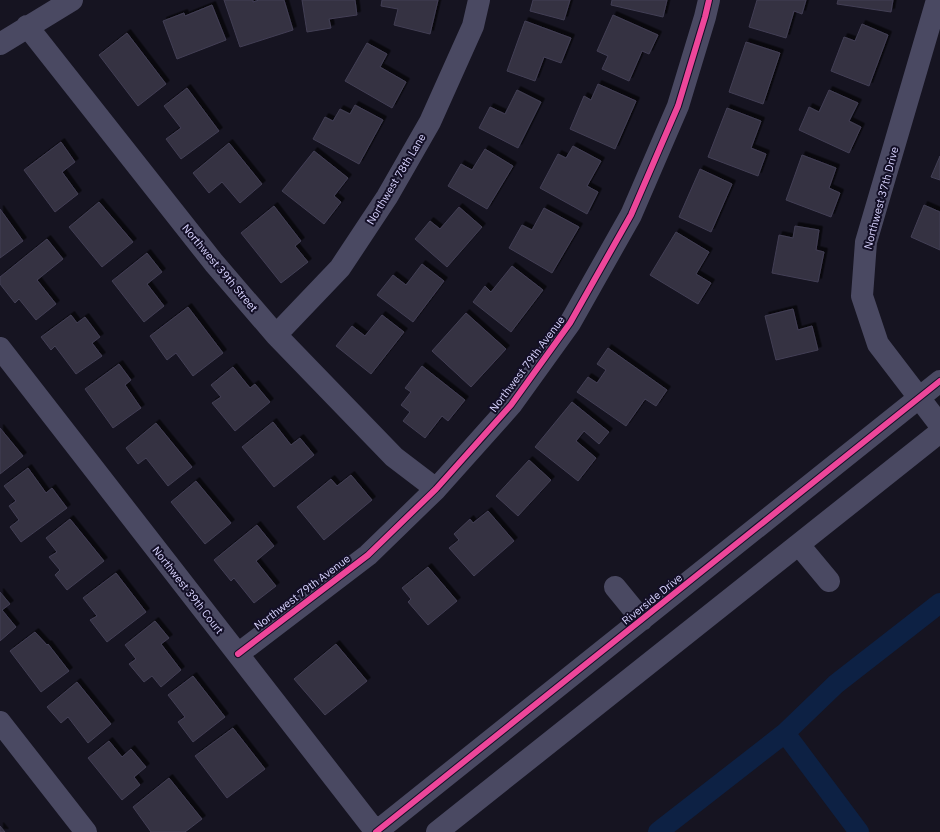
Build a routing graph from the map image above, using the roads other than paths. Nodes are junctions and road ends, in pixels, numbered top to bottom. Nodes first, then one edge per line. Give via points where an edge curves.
1 (72, 0) edge
2 (479, 0) edge
3 (708, 0) edge
4 (937, 0) edge
5 (27, 26) junction
6 (0, 44) edge
7 (276, 335) junction
8 (0, 348) edge
9 (940, 381) edge
10 (919, 398) junction
11 (940, 425) edge
12 (940, 432) edge
13 (436, 489) junction
14 (799, 545) junction
15 (828, 582) dead end
16 (615, 587) dead end
17 (642, 620) junction
18 (238, 654) junction
19 (0, 722) edge
20 (86, 832) edge
21 (376, 832) edge
22 (437, 832) edge

1 - 5 street
2 - 7 street, Northwest 78th Lane via 473,26 430,122 388,197 340,268
3 - 13 street, Northwest 79th Avenue via 678,106 631,215 570,324 511,405
4 - 10 street, Northwest 37th Drive via 866,242 862,296 878,344
5 - 6 street
5 - 7 street, Northwest 39th Street via 214,263
7 - 13 street, Northwest 39th Street via 394,458
8 - 18 street, Northwest 39th Court
9 - 10 street, Riverside Drive
10 - 11 street, Northwest 37th Drive
10 - 17 street, Riverside Drive
12 - 14 street
13 - 18 street, Northwest 79th Avenue via 368,554
14 - 15 street
14 - 22 street
16 - 17 street
17 - 21 street, Riverside Drive
18 - 21 street, Northwest 39th Court
19 - 20 street

